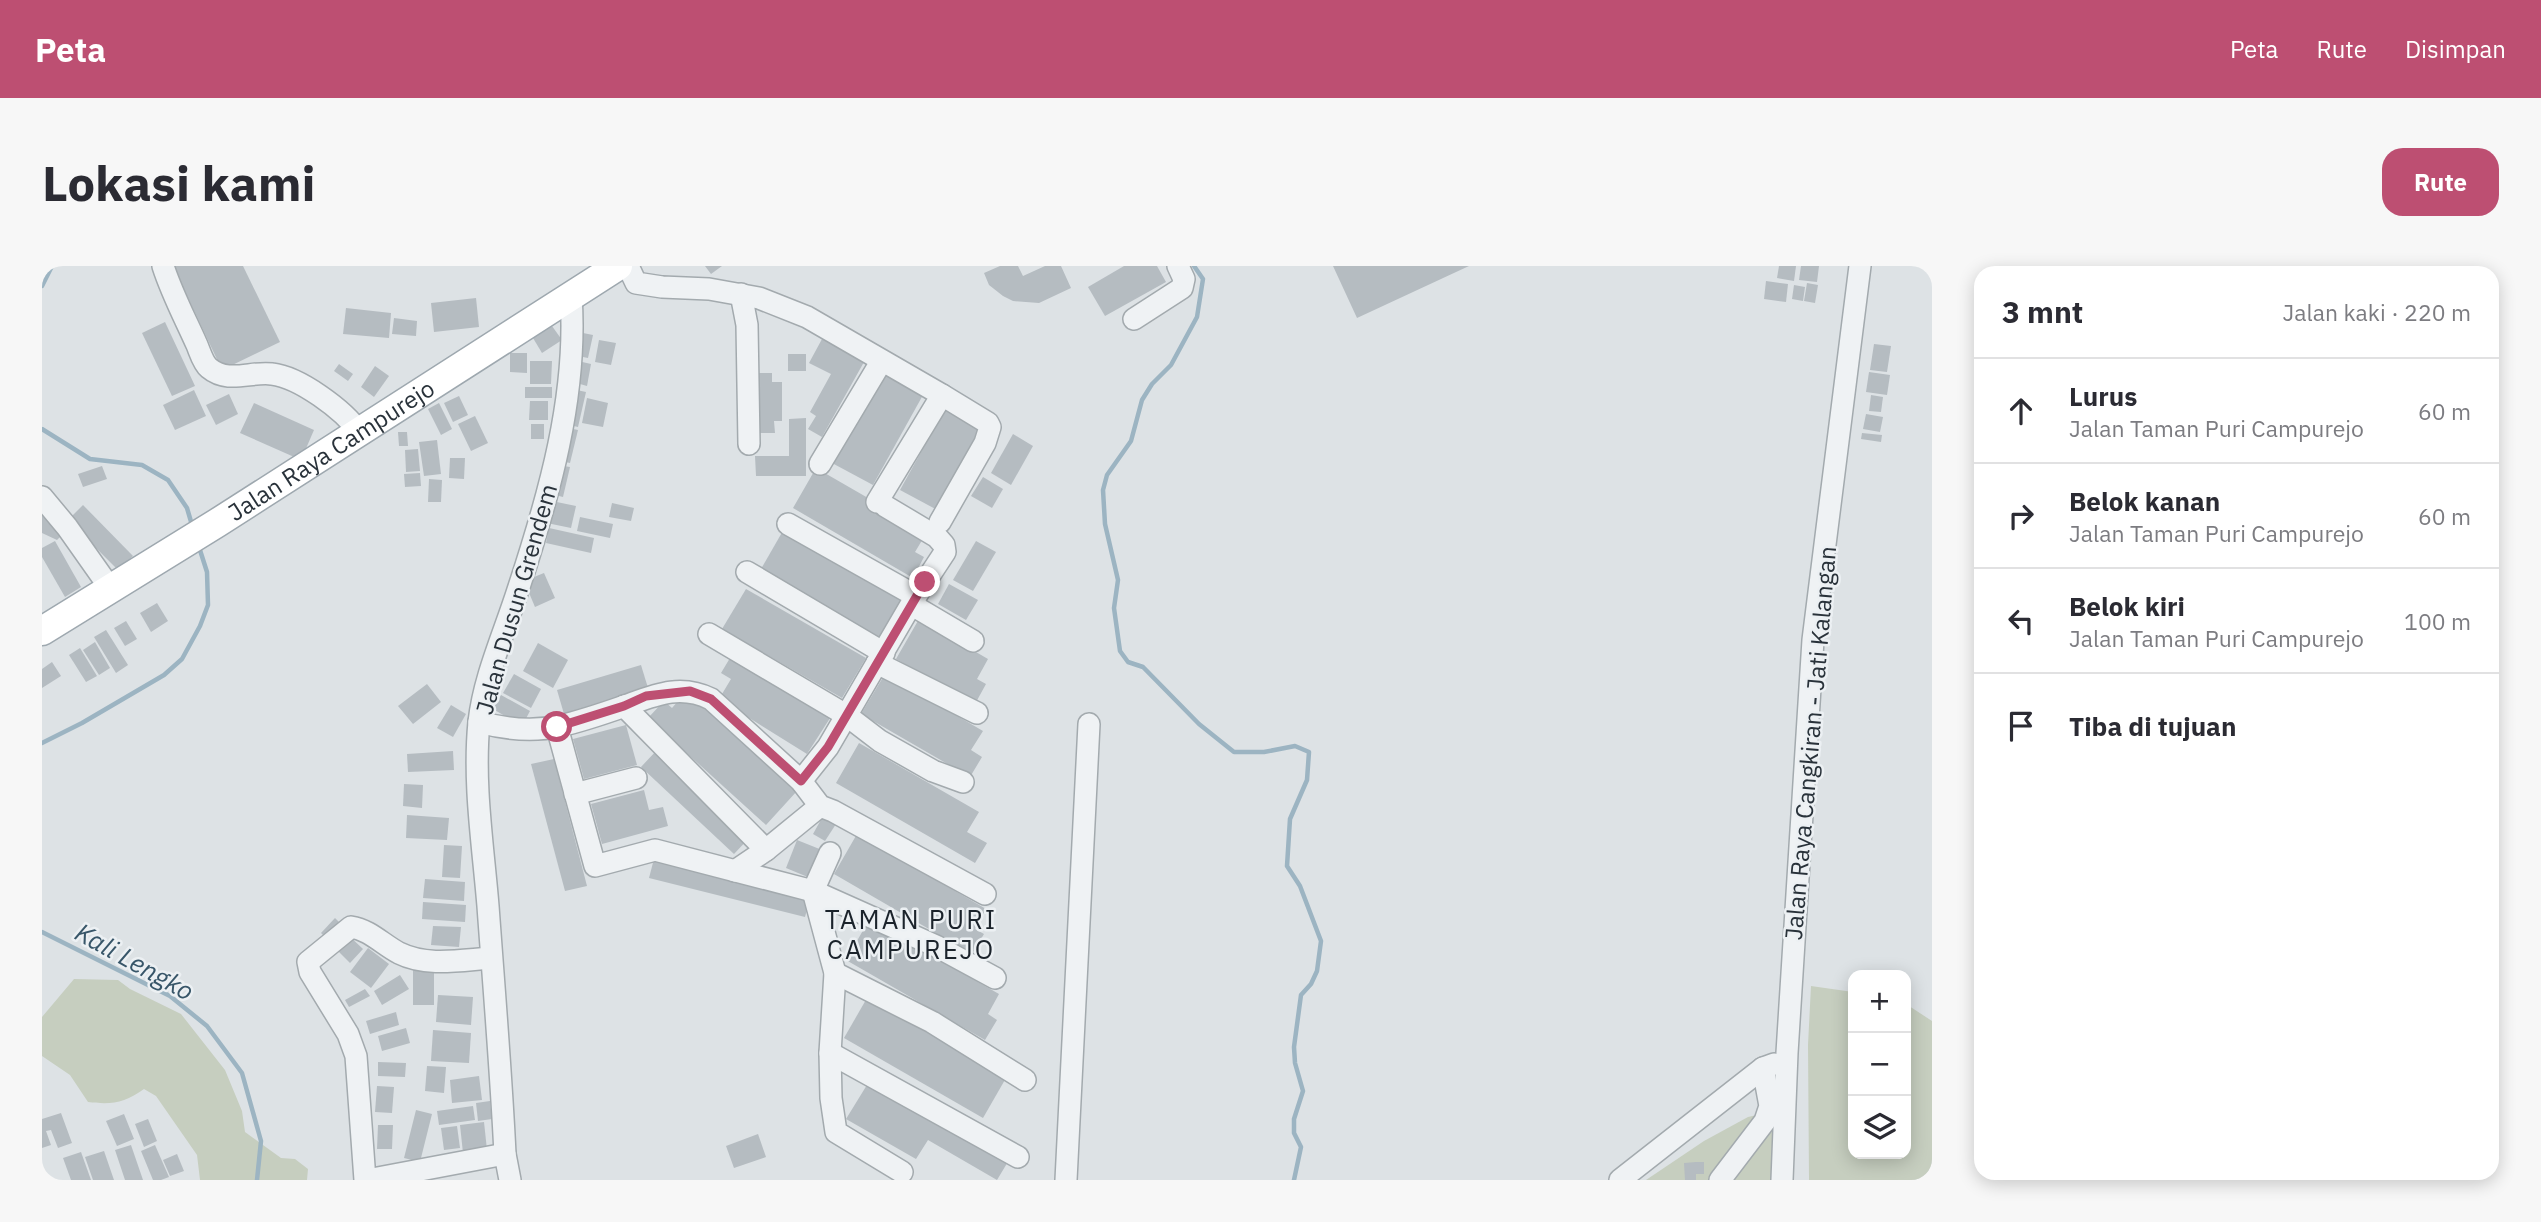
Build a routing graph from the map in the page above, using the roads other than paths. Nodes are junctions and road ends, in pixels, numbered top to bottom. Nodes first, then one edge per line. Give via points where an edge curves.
1 (163, 266) edge
2 (618, 266) edge
3 (628, 266) edge
4 (1178, 266) edge
5 (1860, 266) edge
6 (741, 294) junction
7 (571, 296) junction
8 (1134, 319) dead end
9 (881, 362) junction
10 (942, 395) junction
11 (359, 432) junction
12 (749, 444) dead end
13 (820, 464) dead end
14 (42, 497) edge
15 (940, 522) dead end
16 (788, 524) dead end
17 (747, 572) dead end
18 (110, 588) junction
19 (914, 601) junction
20 (42, 631) edge
21 (709, 634) dead end
22 (973, 641) dead end
23 (880, 658) junction
24 (624, 706) junction
25 (977, 713) dead end
26 (846, 715) junction
27 (480, 722) junction
28 (1089, 724) dead end
29 (557, 727) junction
30 (636, 778) dead end
31 (801, 781) junction
32 (963, 782) dead end
33 (575, 794) junction
34 (820, 806) junction
35 (766, 850) junction
36 (831, 853) dead end
37 (735, 871) junction
38 (813, 891) junction
39 (985, 894) dead end
40 (491, 958) junction
41 (835, 973) junction
42 (995, 978) dead end
43 (831, 1054) junction
44 (1786, 1060) junction
45 (1763, 1069) junction
46 (1025, 1080) dead end
47 (505, 1154) junction
48 (1018, 1157) dead end
49 (902, 1172) dead end
50 (366, 1180) edge
51 (510, 1180) edge
52 (1066, 1180) edge
53 (1620, 1180) edge
54 (1720, 1180) edge
55 (1782, 1180) edge

1 - 11 street via 181,315 209,368 227,376 285,377 342,412
2 - 7 main road, Jalan Raya Campurejo
3 - 6 street via 636,283
4 - 8 street via 1184,279 1182,288
5 - 44 street, Jalan Raya Cangkiran - Jati Kalangan via 1813,640
6 - 9 street via 807,317
6 - 12 street via 747,325
7 - 11 main road, Jalan Raya Campurejo
7 - 27 street, Jalan Dusun Grendem via 574,335 556,461 486,684
9 - 10 street
9 - 13 street
10 - 15 street via 990,427
10 - 19 street via 881,504 944,545 945,552
11 - 18 main road, Jalan Raya Campurejo
14 - 18 street
16 - 19 street
17 - 23 street
18 - 20 main road, Jalan Raya Campurejo
19 - 22 street
19 - 23 street
21 - 26 street
23 - 25 street
23 - 26 street
24 - 29 street
24 - 31 street via 646,696 680,691 700,694
24 - 35 street
26 - 31 street
26 - 32 street via 880,741
27 - 29 street via 507,730
27 - 40 street, Jalan Dusun Grendem via 478,809
28 - 52 street
29 - 33 street
30 - 33 street
31 - 34 street
33 - 37 street via 595,866 656,850
34 - 35 street
34 - 39 street
35 - 37 street
36 - 38 street
37 - 38 street
38 - 41 street
38 - 42 street
40 - 47 street, Jalan Dusun Grendem
40 - 50 street via 416,960 363,929 351,927 308,962 356,1056
41 - 43 street
41 - 46 street via 932,1022
43 - 48 street
43 - 49 street via 836,1132
44 - 45 street
44 - 55 street, Jalan Raya Cangkiran - Jati Kalangan
45 - 53 street
45 - 54 street via 1770,1107 1765,1121
47 - 50 street
47 - 51 street, Jalan Dusun Grendem

